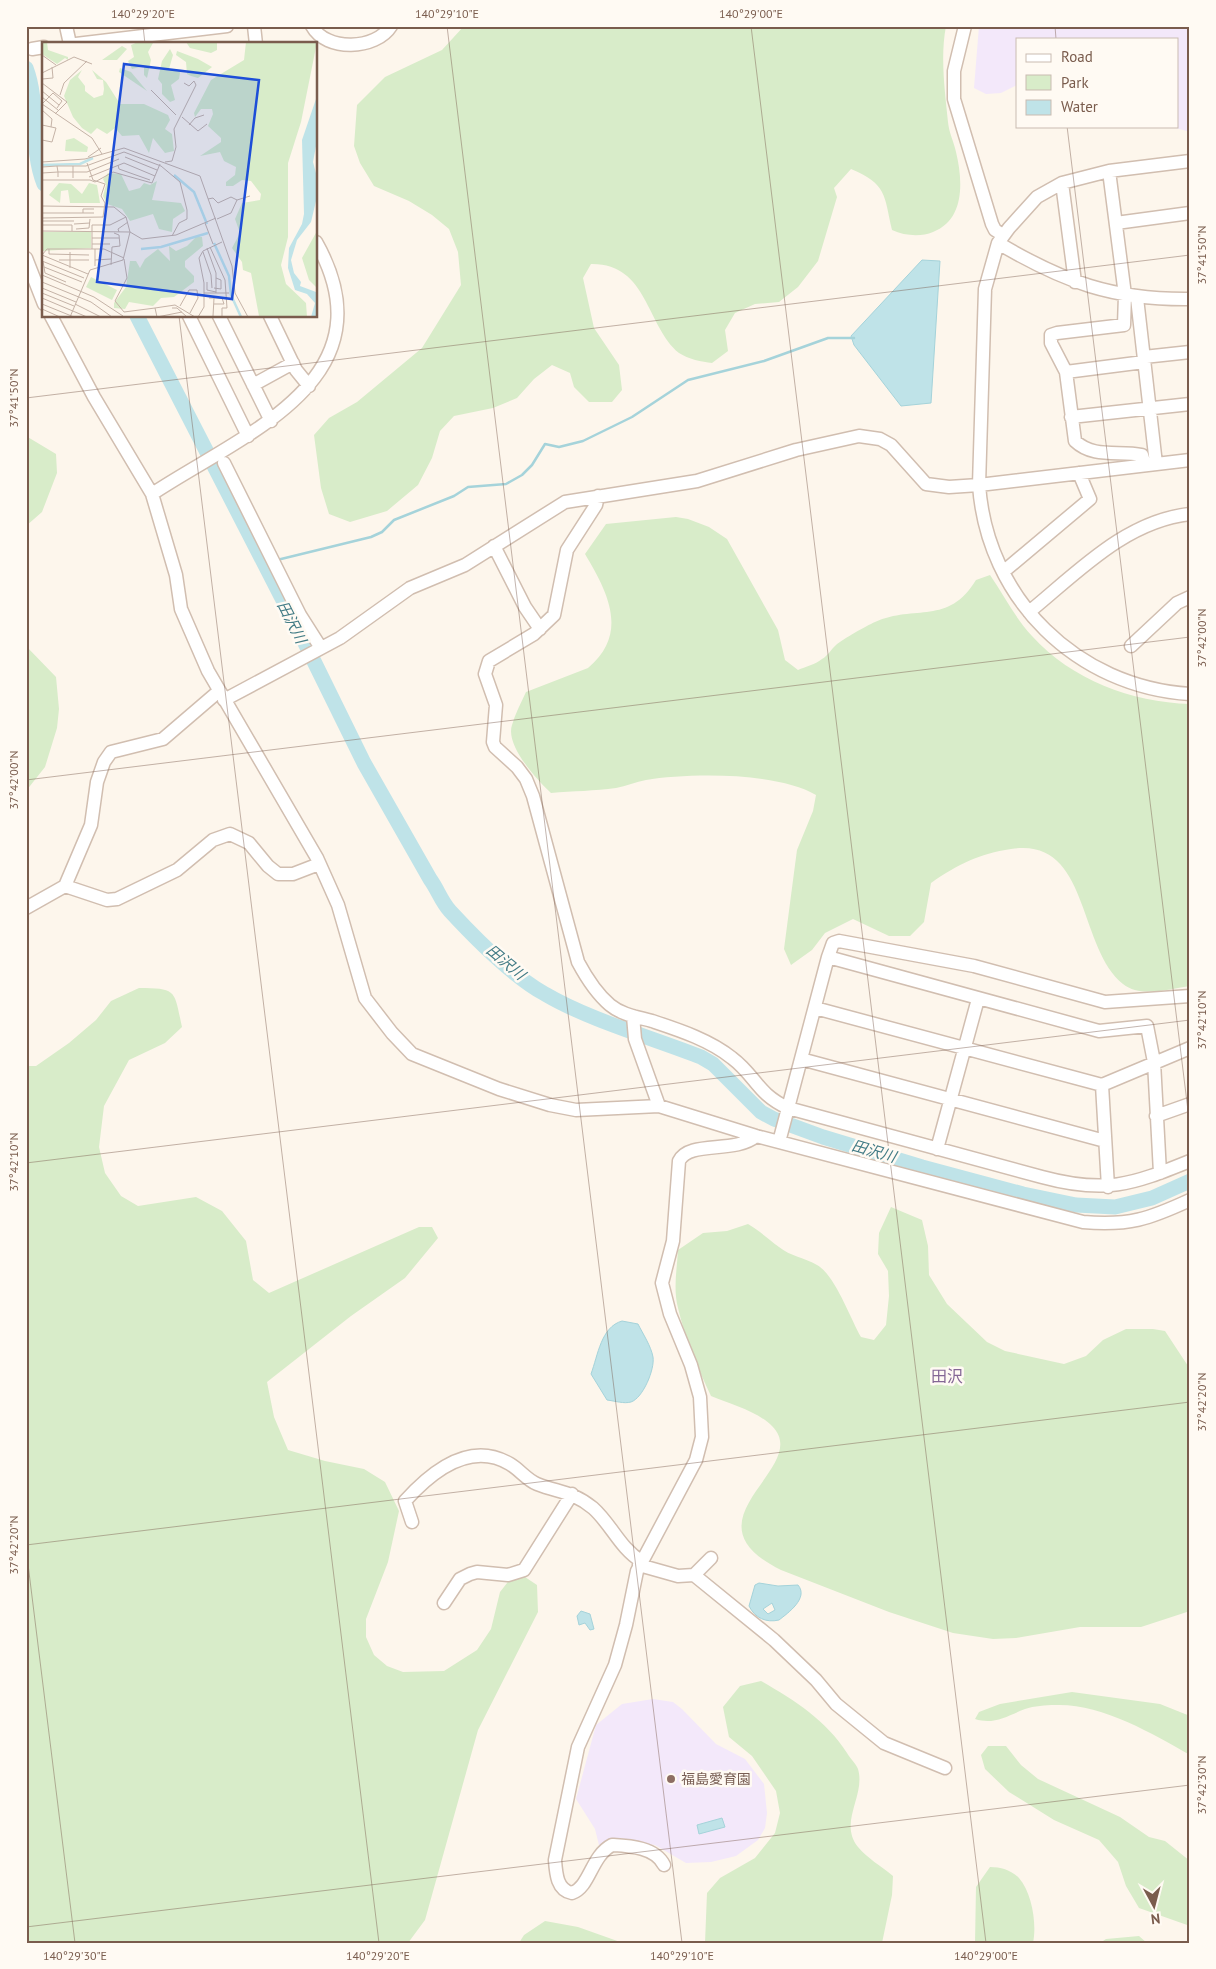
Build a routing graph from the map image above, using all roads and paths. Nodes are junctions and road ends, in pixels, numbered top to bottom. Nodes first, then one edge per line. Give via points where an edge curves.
1 (66, 26) edge
2 (227, 26) edge
3 (254, 26) edge
4 (312, 26) edge
5 (391, 26) edge
6 (965, 26) edge
7 (206, 27) edge
8 (143, 40) edge
9 (70, 42) edge
10 (110, 42) edge
11 (256, 42) edge
12 (1190, 161) edge
13 (1109, 171) junction
14 (1062, 183) junction
15 (1190, 214) edge
16 (1116, 223) junction
17 (1001, 239) junction
18 (318, 246) edge
19 (26, 258) edge
20 (1075, 282) junction
21 (1131, 296) junction
22 (42, 299) edge
23 (1190, 299) edge
24 (52, 318) edge
25 (190, 318) edge
26 (220, 318) edge
27 (271, 318) edge
28 (1190, 352) edge
29 (1144, 360) junction
30 (292, 363) junction
31 (1066, 372) junction
32 (253, 385) junction
33 (309, 386) junction
34 (1190, 404) edge
35 (1150, 408) junction
36 (1071, 417) junction
37 (270, 421) junction
38 (248, 436) junction
39 (1190, 460) edge
40 (224, 463) dead end
41 (1151, 465) junction
42 (1079, 473) junction
43 (978, 485) junction
44 (152, 494) junction
45 (598, 496) junction
46 (1190, 514) edge
47 (494, 546) junction
48 (1003, 572) junction
49 (1190, 598) edge
50 (1029, 612) junction
51 (540, 629) junction
52 (1131, 646) dead end
53 (321, 648) junction
54 (1190, 694) edge
55 (221, 695) junction
56 (319, 864) junction
57 (65, 886) junction
58 (26, 908) edge
59 (828, 957) junction
60 (1190, 996) edge
61 (978, 999) junction
62 (815, 1008) junction
63 (633, 1020) junction
64 (1190, 1048) edge
65 (964, 1049) junction
66 (801, 1059) junction
67 (1154, 1062) junction
68 (1102, 1085) junction
69 (950, 1098) junction
70 (1190, 1104) edge
71 (659, 1106) junction
72 (788, 1108) junction
73 (1156, 1116) junction
74 (756, 1136) junction
75 (1106, 1140) junction
76 (779, 1142) junction
77 (937, 1149) junction
78 (1190, 1161) edge
79 (1160, 1173) junction
80 (1108, 1187) junction
81 (1190, 1200) edge
82 (572, 1494) junction
83 (412, 1522) dead end
84 (711, 1558) dead end
85 (640, 1563) junction
86 (694, 1575) junction
87 (444, 1603) dead end
88 (945, 1768) dead end
89 (664, 1865) dead end

1 - 9 street
2 - 7 street
3 - 11 street
4 - 5 street via 321,38 338,44 379,38 386,35
6 - 17 street via 954,71 954,99 992,224
7 - 8 street
8 - 10 street
12 - 13 street
13 - 14 street
13 - 16 street
14 - 17 street via 1037,197
14 - 20 street
15 - 16 street
16 - 21 street
17 - 20 street via 1036,265
17 - 43 street via 985,289
18 - 33 street via 333,280 336,326 328,357
19 - 22 street
20 - 21 street
21 - 23 street
21 - 29 street
21 - 31 street via 1124,325 1073,329 1051,335 1051,343
24 - 44 street via 94,397
25 - 38 street
26 - 32 street
27 - 30 street
28 - 29 street
29 - 31 street
29 - 35 street
30 - 32 street
30 - 33 street
31 - 36 street
32 - 37 street
33 - 37 street
34 - 35 street
35 - 36 street
35 - 41 street
36 - 41 street via 1075,441 1082,448 1100,453 1142,455
37 - 38 street
38 - 44 street
39 - 41 street
40 - 53 street via 300,615
41 - 42 street
42 - 43 street
42 - 48 street via 1090,499
43 - 45 street via 933,487 926,484 891,445 880,439 859,436 796,450 697,481
43 - 48 street via 981,509
44 - 55 street via 176,575 181,609
45 - 47 street via 565,502
45 - 51 street via 596,505 567,550 554,615
46 - 50 street via 1160,520 1128,534
47 - 51 street via 524,607
47 - 53 street via 465,565 410,588
48 - 50 street
49 - 52 street via 1177,603
50 - 54 street via 1055,639 1099,671 1148,689
51 - 63 street via 489,661 485,674 496,705 493,742 526,779 533,796 578,962 610,1005
53 - 55 street
55 - 56 street
55 - 57 street via 163,739 109,755 97,782 91,825
56 - 57 street via 293,874 278,874 249,843 230,834 212,840 176,870 117,899 107,900
56 - 71 street via 338,905 364,998 412,1054 550,1105 576,1110
57 - 58 street
59 - 60 street via 833,943 839,941 974,966 1105,1002
59 - 61 street
59 - 62 street
61 - 65 street
61 - 67 street via 1099,1031 1147,1026
62 - 65 street
62 - 66 street
63 - 71 street via 635,1039
63 - 72 street via 652,1021 715,1047 733,1058 766,1096
64 - 67 street
65 - 68 street
65 - 69 street
66 - 69 street
66 - 72 street
67 - 68 street
67 - 73 street
68 - 75 street
69 - 75 street
69 - 77 street
70 - 73 street
71 - 74 street
72 - 76 street
72 - 77 street
73 - 79 street
74 - 76 street
74 - 85 street via 735,1147 691,1150 679,1161 673,1241 662,1283 670,1314 696,1380 702,1437 696,1460
75 - 80 street
76 - 81 street via 1084,1222 1134,1222
77 - 80 street via 1061,1182
78 - 79 street
79 - 80 street via 1134,1183
82 - 83 street via 536,1484 510,1464 476,1454 452,1463 428,1478 405,1501
82 - 85 street via 599,1514
82 - 87 street via 524,1570 508,1575 470,1574 460,1579
84 - 86 street
85 - 86 street via 678,1576
85 - 89 street via 615,1665 574,1764 560,1829 556,1870 562,1888 572,1893 581,1887 599,1854 612,1845 640,1848 661,1858
86 - 88 street via 774,1640 836,1704 884,1743

